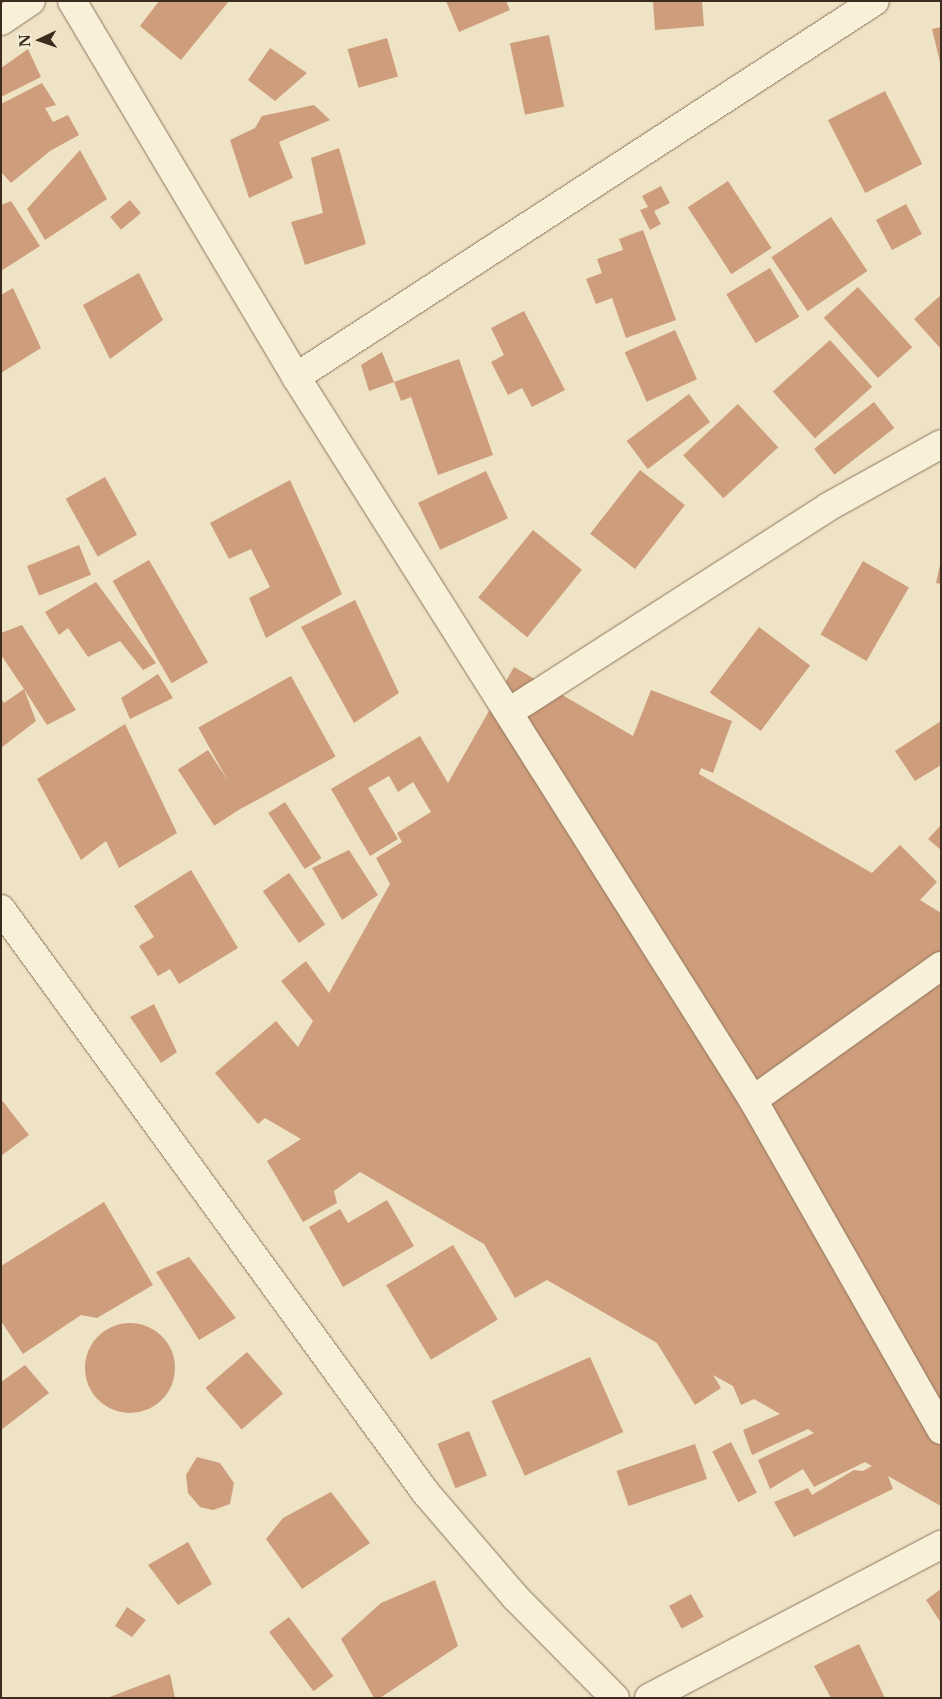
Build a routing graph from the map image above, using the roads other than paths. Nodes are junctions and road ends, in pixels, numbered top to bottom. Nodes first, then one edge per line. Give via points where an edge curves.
1 (31, 1) edge
2 (72, 1) edge
3 (875, 1) edge
4 (1, 21) edge
5 (296, 377) junction
6 (941, 444) edge
7 (509, 712) junction
8 (1, 909) edge
9 (941, 966) edge
10 (753, 1100) junction
11 (941, 1430) edge
12 (941, 1545) edge
13 (615, 1698) edge
14 (649, 1698) edge

1 - 4 street
2 - 5 street
3 - 5 street
5 - 7 street
6 - 7 street via 828,507
7 - 10 street
8 - 13 street via 426,1493 515,1597
9 - 10 street
10 - 11 street
12 - 14 street

